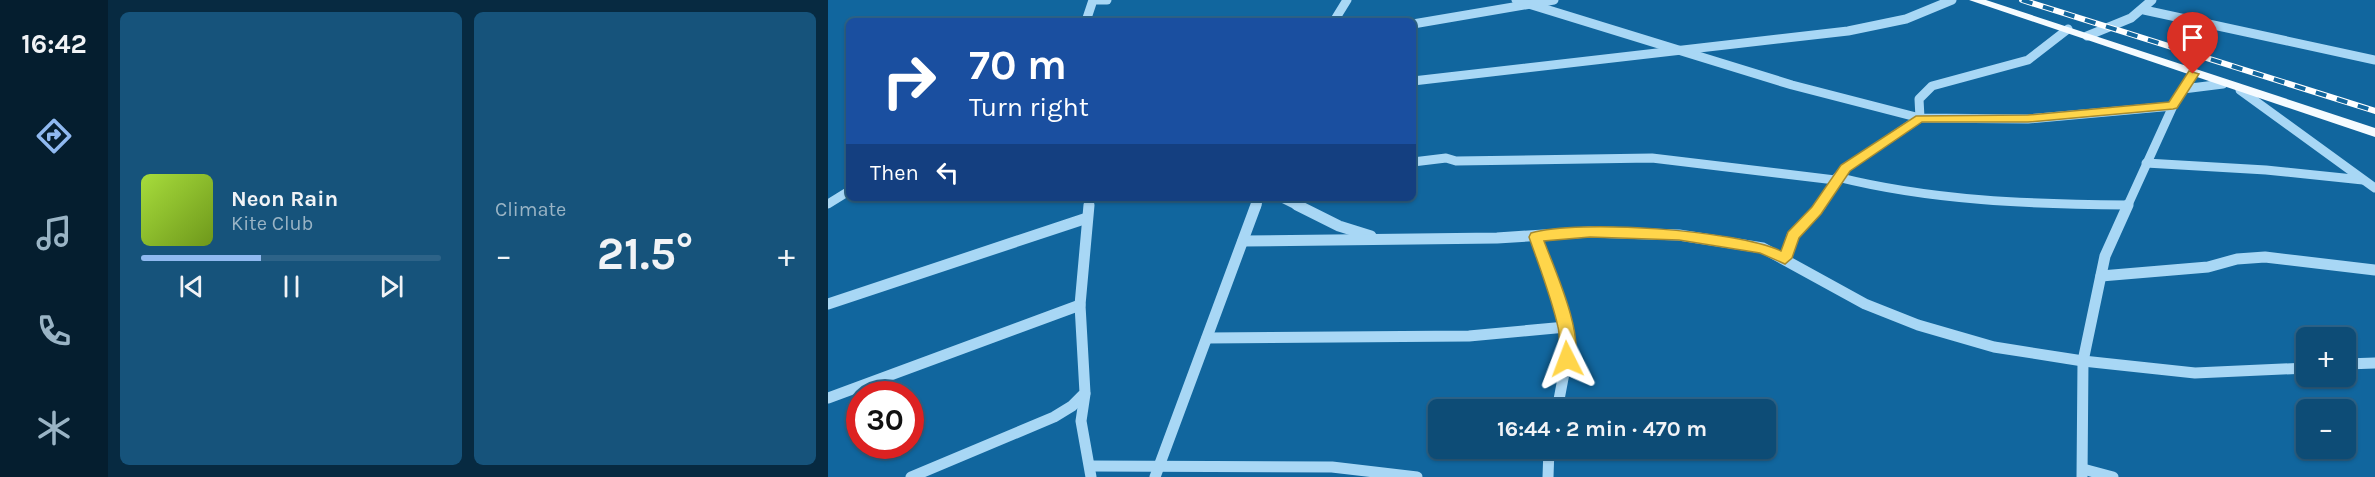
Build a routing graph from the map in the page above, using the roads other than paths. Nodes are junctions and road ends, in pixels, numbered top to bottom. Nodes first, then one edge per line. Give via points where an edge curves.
1 (1095, 0) edge
2 (1107, 0) edge
3 (1347, 0) edge
4 (1516, 0) edge
5 (1554, 0) edge
6 (1952, 0) edge
7 (1976, 0) edge
8 (2152, 0) edge
9 (1533, 5) junction
10 (2144, 10) junction
11 (1087, 18) edge
12 (1336, 18) edge
13 (1416, 24) edge
14 (2068, 29) junction
15 (2087, 36) junction
16 (1679, 50) junction
17 (2375, 60) edge
18 (2193, 74) junction
19 (1416, 81) edge
20 (2223, 84) junction
21 (2183, 89) junction
22 (2240, 90) junction
23 (2173, 106) junction
24 (1920, 118) junction
25 (2375, 133) edge
26 (1416, 162) edge
27 (2146, 163) junction
28 (1836, 178) junction
29 (2363, 180) junction
30 (2375, 188) edge
31 (846, 193) edge
32 (1090, 201) edge
33 (1258, 201) edge
34 (1288, 201) edge
35 (828, 204) edge
36 (2127, 205) junction
37 (1087, 218) junction
38 (1536, 237) junction
39 (1379, 239) junction
40 (1243, 241) junction
41 (1785, 258) junction
42 (2375, 270) edge
43 (2101, 276) junction
44 (828, 304) edge
45 (1080, 305) junction
46 (1566, 327) junction
47 (1207, 339) junction
48 (2083, 361) junction
49 (2375, 363) edge
50 (2356, 364) edge
51 (2296, 368) edge
52 (1085, 393) junction
53 (828, 398) edge
54 (1559, 399) edge
55 (1549, 459) edge
56 (1090, 472) edge
57 (1157, 472) edge
58 (2083, 473) edge
59 (911, 477) edge
60 (1417, 477) edge
61 (1548, 477) edge
62 (2113, 477) edge

1 - 2 street
1 - 11 street
3 - 12 street
4 - 9 street
5 - 9 street
6 - 16 street via 1916,17 1835,32
7 - 14 main road
8 - 10 street
9 - 13 street
9 - 16 street
10 - 15 street
10 - 17 street
14 - 15 main road
14 - 24 street via 2028,60 1932,86 1919,99
15 - 18 main road
16 - 19 street
16 - 24 street
18 - 20 main road
18 - 21 street
20 - 21 street
20 - 22 main road
21 - 23 street
22 - 25 main road
22 - 29 street
23 - 24 street via 2028,119
23 - 27 street
24 - 28 street via 1860,157
26 - 28 street via 1446,158 1652,158
27 - 29 street
27 - 36 street
28 - 36 street via 1973,201
28 - 41 street via 1816,211 1792,236
29 - 30 street
31 - 35 street
32 - 37 street
33 - 40 street
34 - 39 street via 1339,226
36 - 43 street via 2105,256
37 - 44 street
37 - 45 street
38 - 39 street
38 - 41 street via 1590,232 1679,235 1763,248
38 - 46 street
39 - 40 street
40 - 47 street
41 - 48 street via 1848,295 1918,326 1980,344
42 - 43 street via 2265,257 2208,267
43 - 48 street
45 - 52 street
45 - 53 street
46 - 47 street via 1469,336
46 - 54 street via 1569,347
47 - 57 street
48 - 51 street via 2195,373
48 - 58 street
49 - 50 street
52 - 56 street via 1081,421
52 - 59 street via 1054,417
55 - 61 street
56 - 57 street
57 - 60 street via 1322,467
58 - 62 street

